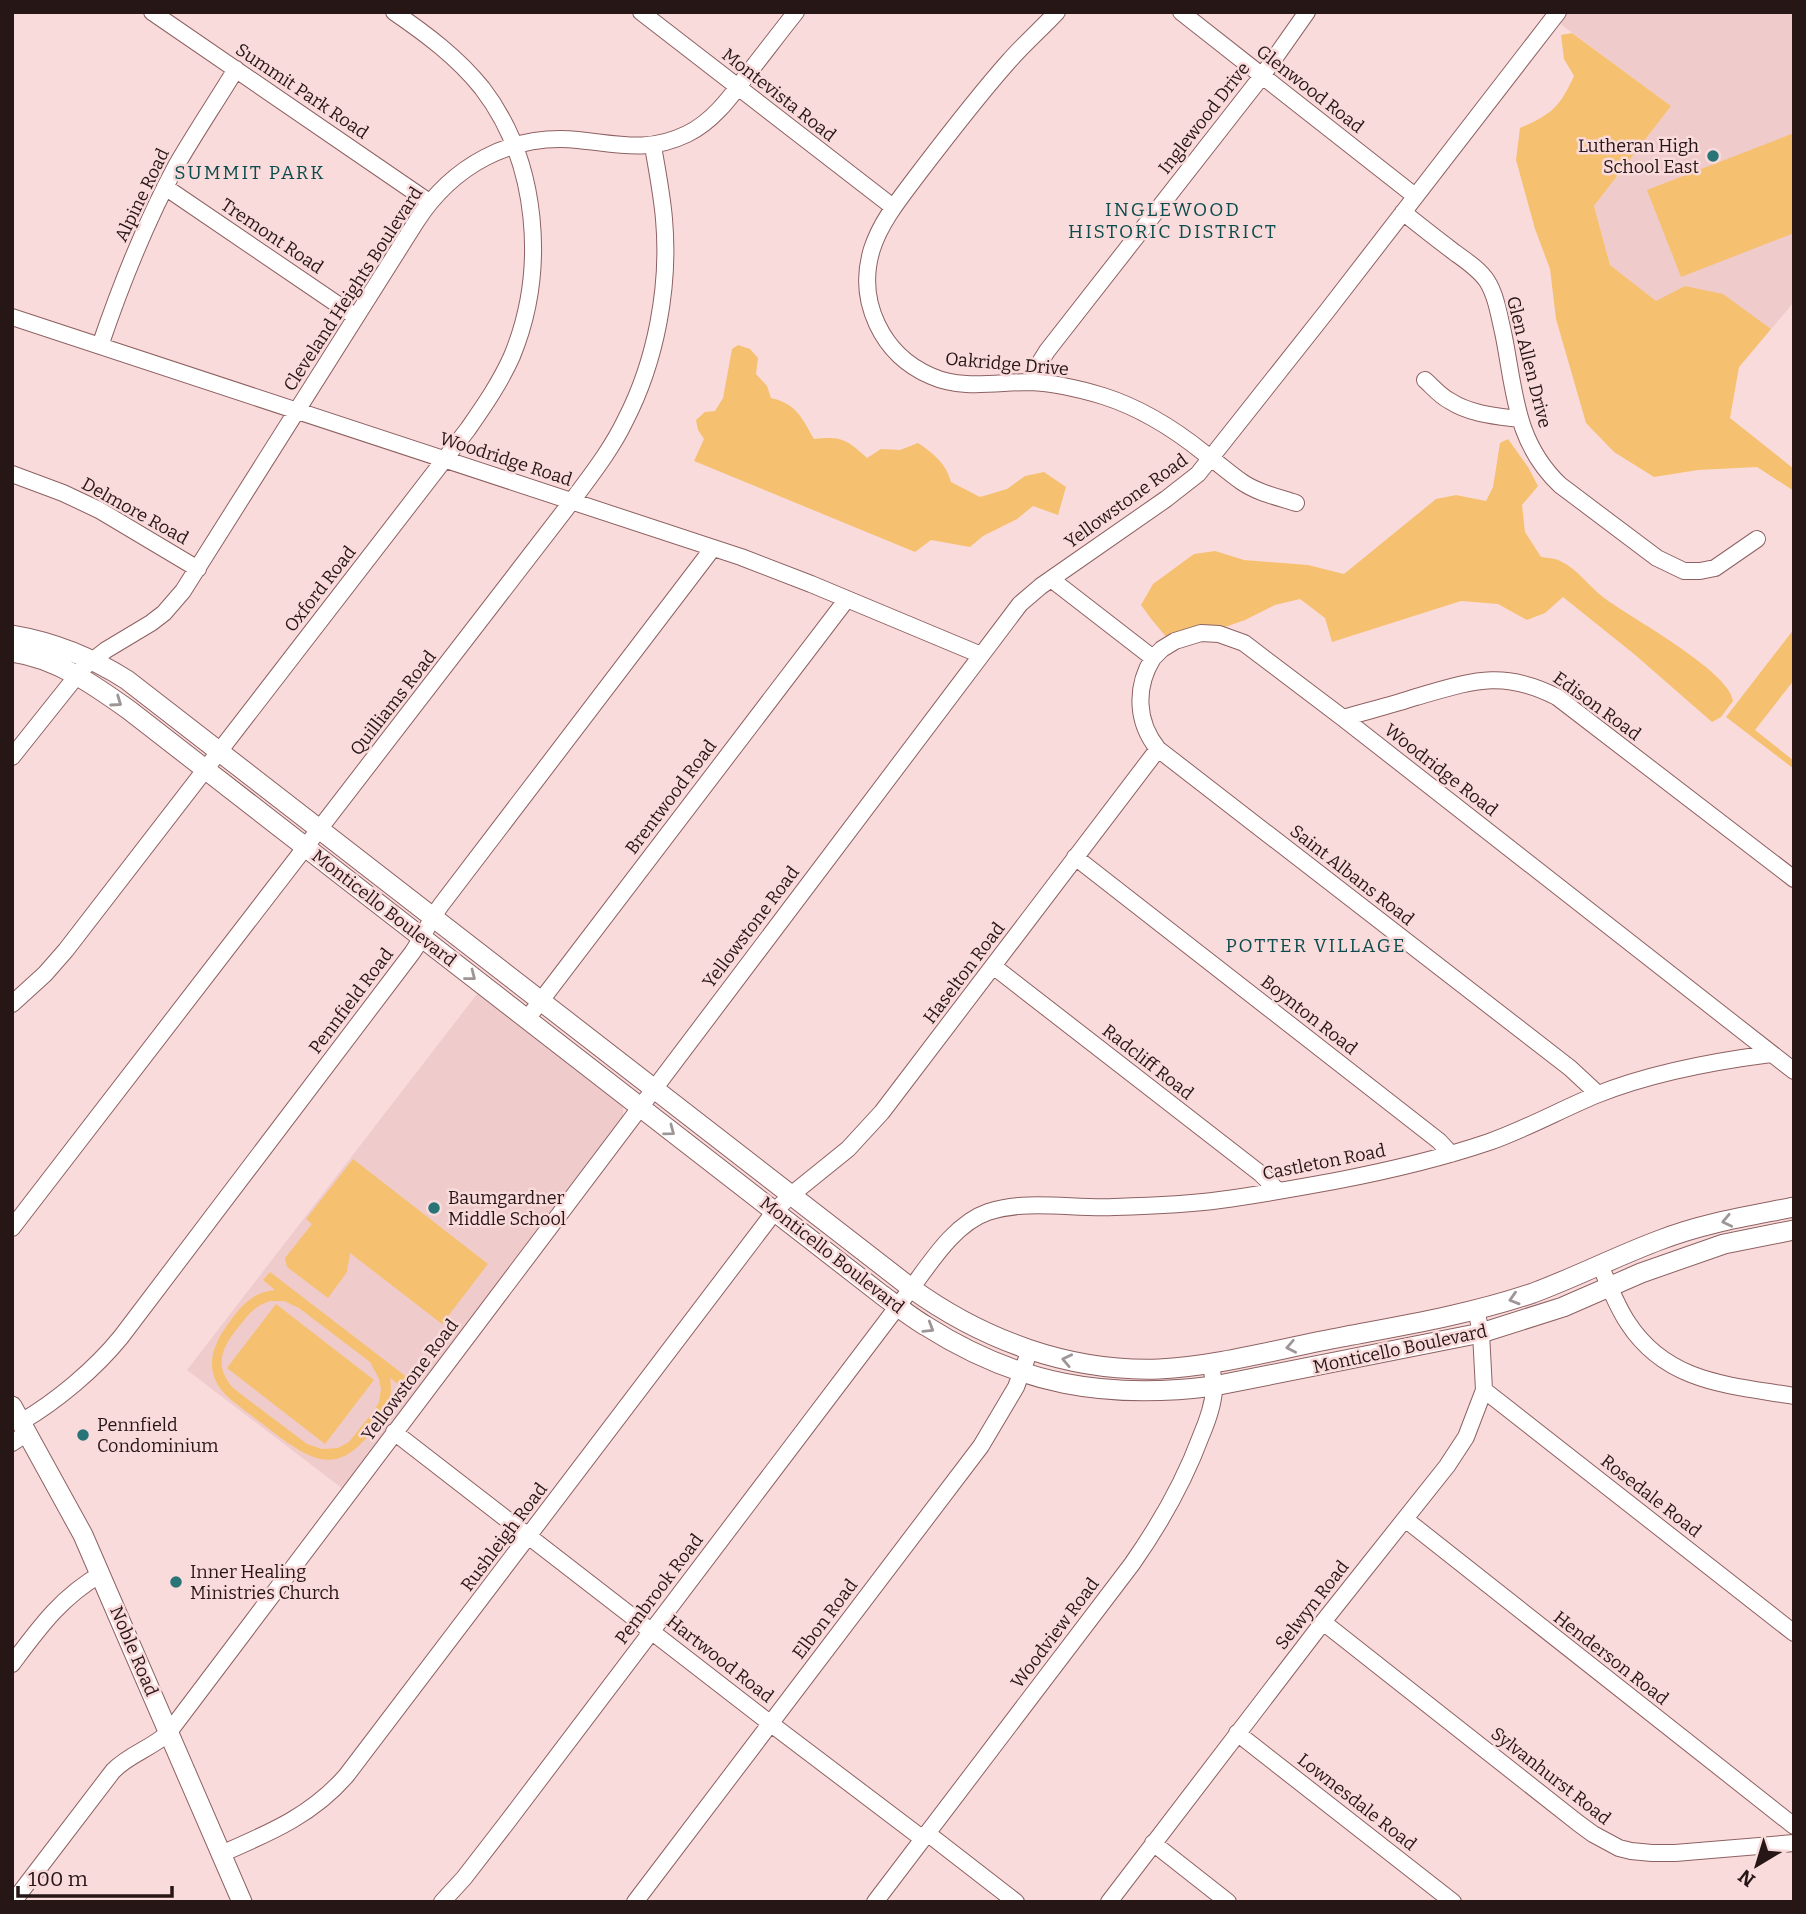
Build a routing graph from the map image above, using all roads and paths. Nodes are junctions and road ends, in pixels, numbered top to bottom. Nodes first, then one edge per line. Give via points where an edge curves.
1 (152, 12) edge
2 (394, 12) edge
3 (641, 12) edge
4 (796, 12) edge
5 (1057, 12) edge
6 (1181, 12) edge
7 (1307, 12) edge
8 (1558, 12) edge
9 (236, 69) junction
10 (1262, 76) junction
11 (737, 87) junction
12 (513, 145) junction
13 (653, 146) junction
14 (165, 187) junction
15 (1415, 196) junction
16 (429, 202) junction
17 (894, 208) junction
18 (1403, 212) junction
19 (12, 317) edge
20 (356, 317) junction
21 (100, 346) junction
22 (1424, 380) dead end
23 (1033, 383) junction
24 (297, 411) junction
25 (1519, 419) junction
26 (1211, 458) junction
27 (444, 460) junction
28 (12, 474) edge
29 (572, 501) junction
30 (1296, 503) dead end
31 (1757, 539) dead end
32 (713, 548) junction
33 (198, 569) junction
34 (1051, 579) junction
35 (847, 599) junction
36 (12, 635) edge
37 (12, 652) edge
38 (981, 655) junction
39 (1153, 658) junction
40 (84, 668) junction
41 (1343, 718) junction
42 (1158, 749) junction
43 (219, 750) junction
44 (12, 757) edge
45 (205, 769) junction
46 (320, 829) junction
47 (306, 847) junction
48 (1075, 858) junction
49 (1794, 879) edge
50 (433, 916) junction
51 (423, 938) junction
52 (993, 966) junction
53 (541, 1000) junction
54 (12, 1004) edge
55 (527, 1019) junction
56 (1772, 1054) junction
57 (1794, 1071) edge
58 (654, 1088) junction
59 (1598, 1094) junction
60 (640, 1107) junction
61 (1451, 1154) junction
62 (1277, 1190) junction
63 (782, 1203) junction
64 (1794, 1207) edge
65 (12, 1228) edge
66 (1794, 1230) edge
67 (1601, 1265) junction
68 (1609, 1287) junction
69 (904, 1297) junction
70 (1476, 1309) junction
71 (1481, 1333) junction
72 (1030, 1350) junction
73 (1210, 1363) junction
74 (1022, 1372) junction
75 (1214, 1386) junction
76 (1484, 1390) junction
77 (1794, 1396) edge
78 (18, 1426) edge
79 (394, 1432) junction
80 (1405, 1519) junction
81 (529, 1536) junction
82 (101, 1574) junction
83 (1323, 1622) junction
84 (652, 1631) junction
85 (1794, 1633) edge
86 (12, 1664) edge
87 (770, 1723) junction
88 (169, 1732) junction
89 (1237, 1733) junction
90 (1794, 1826) edge
91 (925, 1836) junction
92 (1153, 1843) junction
93 (1794, 1843) edge
94 (222, 1854) junction
95 (13, 1902) edge
96 (242, 1902) edge
97 (442, 1902) edge
98 (635, 1902) edge
99 (874, 1902) edge
100 (1016, 1902) edge
101 (1109, 1902) edge
102 (1228, 1902) edge
103 (1453, 1902) edge

1 - 9 street, Summit Park Road
2 - 12 street, Oxford Road via 468,72
3 - 11 street, Montevista Road
4 - 11 street, Cleveland Heights Boulevard
5 - 17 street, Oakridge Drive via 1009,61
6 - 10 street, Glenwood Road
7 - 10 street, Inglewood Drive
8 - 15 street, Yellowstone Road
9 - 14 street, Alpine Road
9 - 16 street, Summit Park Road
10 - 15 street, Glenwood Road
10 - 23 street, Inglewood Drive via 1047,351
11 - 13 street, Cleveland Heights Boulevard via 701,125
11 - 17 street, Montevista Road
12 - 13 street, Cleveland Heights Boulevard via 565,139
12 - 16 street, Cleveland Heights Boulevard via 462,171
12 - 27 street, Oxford Road via 532,223 526,310 498,384
13 - 29 street, Quilliams Road via 665,241 663,292 652,350 625,423
14 - 20 street, Tremont Road
14 - 21 street, Alpine Road
15 - 18 street, Yellowstone Road
16 - 20 street, Cleveland Heights Boulevard
17 - 23 street, Oakridge Drive via 875,241 867,272 870,307 888,343 914,367 946,382
18 - 25 street, Glen Allen Drive via 1488,282 1500,317
18 - 26 street, Yellowstone Road
19 - 21 street, Woodridge Road
20 - 24 street, Cleveland Heights Boulevard
21 - 24 street, Woodridge Road
22 - 25 street via 1454,404
23 - 26 street, Oakridge Drive via 1063,386 1134,407
24 - 27 street, Woodridge Road
24 - 33 street, Cleveland Heights Boulevard
25 - 31 street, Glen Allen Drive via 1545,471 1675,568 1715,568
26 - 30 street, Oakridge Drive via 1249,486
26 - 34 street, Yellowstone Road via 1183,487
27 - 29 street, Woodridge Road
27 - 43 street, Oxford Road
28 - 33 street, Delmore Road via 92,506
29 - 32 street, Woodridge Road
29 - 46 street, Quilliams Road
32 - 35 street, Woodridge Road
32 - 50 street, Pennfield Road
33 - 40 street, Cleveland Heights Boulevard via 164,613
34 - 38 street, Yellowstone Road via 1020,604
34 - 39 street
35 - 38 street, Woodridge Road
35 - 53 street, Brentwood Road
36 - 40 main road, Monticello Boulevard via 57,645
37 - 40 main road, Monticello Boulevard
38 - 58 street, Yellowstone Road
39 - 41 street, Woodridge Road via 1167,645 1189,636 1228,636 1244,643
39 - 42 street, Saint Albans Road via 1140,700 1144,724
40 - 43 main road, Monticello Boulevard via 127,680
40 - 44 street
40 -> 45 main road, Monticello Boulevard
41 - 49 street, Edison Road via 1471,681 1498,679 1538,687
41 - 56 street, Woodridge Road
42 - 48 street, Haselton Road
42 - 59 street, Saint Albans Road
43 - 45 street, Oxford Road
43 - 46 main road, Monticello Boulevard
45 - 47 main road, Monticello Boulevard
45 - 54 street, Oxford Road via 66,950
46 - 47 street, Quilliams Road
46 - 50 main road, Monticello Boulevard
47 - 51 main road, Monticello Boulevard
47 - 65 street, Quilliams Road
48 - 52 street, Haselton Road
48 - 61 street, Boynton Road
50 - 51 street, Pennfield Road
50 - 53 main road, Monticello Boulevard
51 -> 55 main road, Monticello Boulevard
51 - 78 street, Pennfield Road via 112,1348
52 - 62 street, Radcliff Road
52 - 63 street, Haselton Road via 883,1112 848,1149
53 - 55 street, Brentwood Road
53 - 58 main road, Monticello Boulevard
55 - 60 main road, Monticello Boulevard
56 - 57 street, Woodridge Road
56 - 59 street, Castleton Road via 1727,1060
58 - 60 street, Yellowstone Road
58 - 63 main road, Monticello Boulevard
59 - 61 street, Castleton Road
60 -> 63 main road, Monticello Boulevard
60 - 79 street, Yellowstone Road
61 - 62 street, Castleton Road
62 - 69 street, Castleton Road via 1220,1200 1112,1208 1025,1205 985,1213 959,1229
63 - 69 main road, Monticello Boulevard
63 - 81 street, Rushleigh Road
64 -> 67 main road, Monticello Boulevard via 1697,1227
66 - 68 main road, Monticello Boulevard via 1724,1244
67 - 68 street
67 -> 70 main road, Monticello Boulevard
68 - 71 main road, Monticello Boulevard
68 - 77 street via 1637,1336 1677,1370 1718,1383
69 - 72 main road, Monticello Boulevard
69 -> 74 main road, Monticello Boulevard via 924,1325
69 - 84 street, Pembrook Road
70 - 71 street, Selwyn Road
70 -> 73 main road, Monticello Boulevard
71 - 75 main road, Monticello Boulevard
71 - 76 street, Selwyn Road
73 -> 72 main road, Monticello Boulevard via 1118,1368 1071,1362
72 - 74 street, Elbon Road
73 - 75 street, Woodview Road
74 - 75 main road, Monticello Boulevard via 1097,1390
74 - 87 street, Elbon Road via 981,1446
75 - 91 street, Woodview Road via 1192,1461 1155,1530
76 - 80 street, Selwyn Road via 1466,1437
76 - 85 street, Rosedale Road
78 - 82 main road, Noble Road via 69,1507
79 - 81 street, Hartwood Road
79 - 88 street, Yellowstone Road
80 - 83 street, Selwyn Road
80 - 90 street, Henderson Road
81 - 84 street, Hartwood Road
81 - 94 street, Rushleigh Road via 339,1784 294,1820
82 - 86 street via 61,1603
82 - 88 main road, Noble Road
83 - 89 street, Selwyn Road
83 - 93 street, Sylvanhurst Road via 1607,1843 1631,1851 1675,1853
84 - 87 street, Hartwood Road
84 - 97 street, Pembrook Road
87 - 91 street, Hartwood Road
87 - 98 street, Elbon Road
88 - 94 main road, Noble Road
88 - 95 street, Yellowstone Road via 107,1777
89 - 92 street, Selwyn Road
89 - 103 street, Lownesdale Road
91 - 99 street, Woodview Road
91 - 100 street, Hartwood Road
92 - 101 street, Selwyn Road
92 - 102 street
94 - 96 main road, Noble Road

